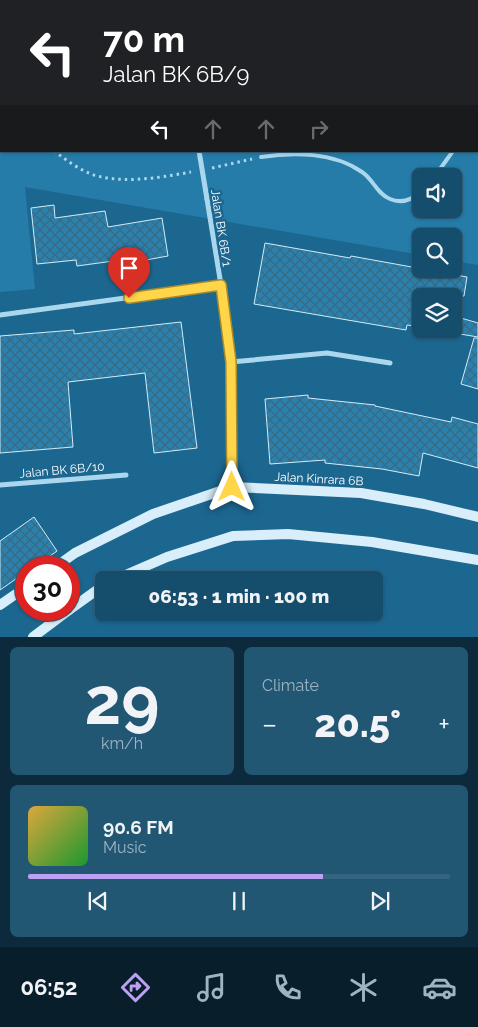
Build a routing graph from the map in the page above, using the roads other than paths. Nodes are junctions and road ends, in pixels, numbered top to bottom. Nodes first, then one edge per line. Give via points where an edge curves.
1 (199, 152) edge
2 (452, 152) edge
3 (261, 158) road end
4 (440, 168) edge
5 (412, 197) edge
6 (221, 285) junction
7 (0, 315) edge
8 (231, 362) junction
9 (390, 364) dead end
10 (126, 475) dead end
11 (0, 485) edge
12 (232, 487) junction
13 (478, 517) edge
14 (71, 556) edge
15 (478, 560) edge
16 (135, 571) edge
17 (95, 591) edge
18 (15, 595) edge
19 (80, 602) edge
20 (0, 606) edge
21 (54, 621) edge
22 (33, 637) edge

1 - 6 street, Jalan BK 6B/1, bridge
2 - 4 lane
3 - 5 lane via 293,153 336,161 363,172 388,198 397,201
6 - 7 street
6 - 8 street, Jalan BK 6B/1
8 - 9 street via 327,353
8 - 12 street, Jalan BK 6B/1
10 - 11 street, Jalan BK 6B/10
12 - 13 street, Jalan Kinrara 6B via 361,493
12 - 14 street, Jalan Kinrara 6B via 153,514
15 - 16 street via 372,542 288,534 233,536
17 - 19 street
18 - 20 street
21 - 22 street

